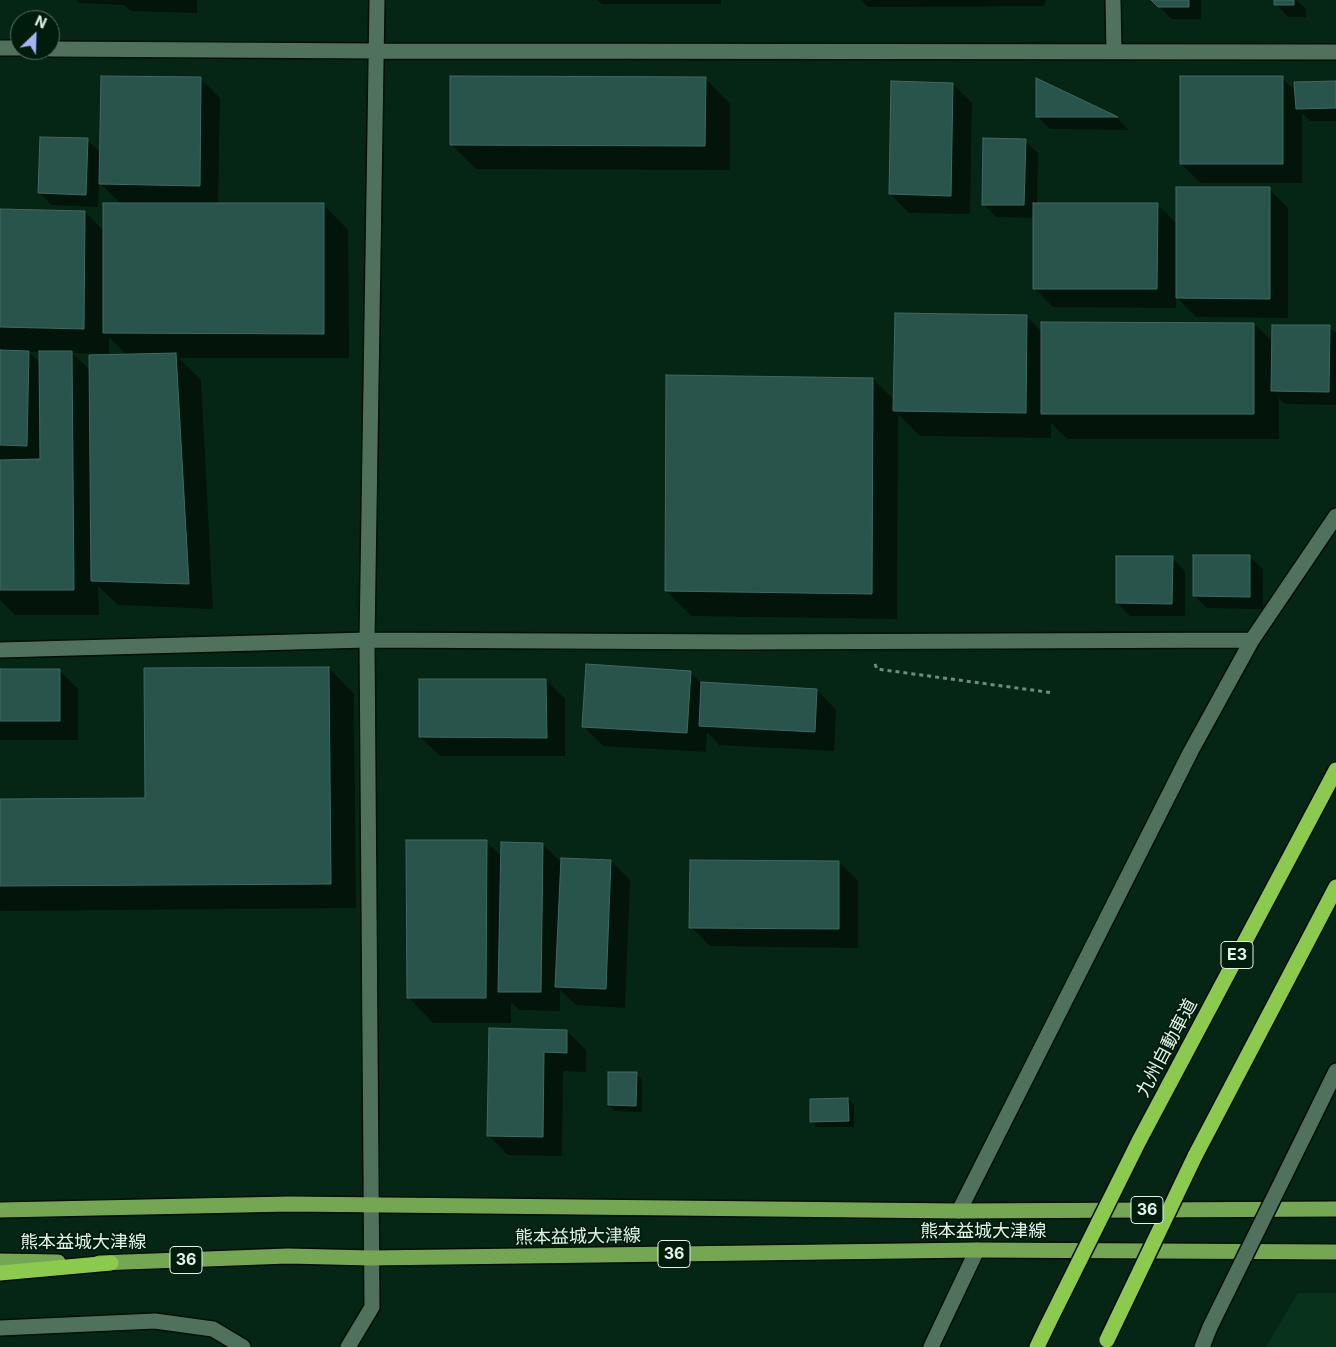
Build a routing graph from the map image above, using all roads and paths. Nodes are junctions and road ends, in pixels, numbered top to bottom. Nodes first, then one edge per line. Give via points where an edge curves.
1 (377, 0) edge
2 (1113, 0) edge
3 (60, 49) edge
4 (378, 51) junction
5 (1114, 52) junction
6 (1336, 52) edge
7 (1336, 516) edge
8 (367, 640) junction
9 (864, 640) junction
10 (1252, 640) junction
11 (0, 650) edge
12 (1054, 693) dead end
13 (1336, 770) edge
14 (1336, 887) edge
15 (1336, 1071) edge
16 (370, 1206) junction
17 (0, 1210) edge
18 (1336, 1210) edge
19 (959, 1211) junction
20 (977, 1250) junction
21 (1336, 1252) edge
22 (371, 1258) junction
23 (0, 1262) edge
24 (111, 1263) junction
25 (0, 1273) edge
26 (0, 1328) edge
27 (1105, 1344) edge
28 (243, 1347) edge
29 (348, 1347) edge
30 (932, 1347) edge
31 (1038, 1347) edge
32 (1202, 1347) edge

1 - 4 street
2 - 5 street
3 - 4 street
4 - 5 street
4 - 8 street
5 - 6 street
7 - 10 street
8 - 9 street
8 - 11 street
8 - 16 street
9 - 10 street
9 - 12 path via 877,670
10 - 19 street via 1190,751
13 - 31 highway, 九州自動車道 / E3, bridge via 1139,1140
14 - 27 highway, bridge via 1195,1156
15 - 32 street, bridge
16 - 17 main road, 熊本益城大津線 / 36 via 290,1204
16 - 19 main road, 熊本益城大津線 / 36
16 - 22 street
18 - 19 main road, 熊本益城大津線 / 36
20 - 21 main road, 熊本益城大津線 / 36
20 - 22 main road, 熊本益城大津線 / 36
20 - 30 street
22 - 24 main road, 熊本益城大津線 / 36 via 288,1256
22 - 29 street via 372,1307
23 - 24 main road, 熊本益城大津線 / 36
24 - 25 highway
26 - 28 street via 155,1320 213,1329

